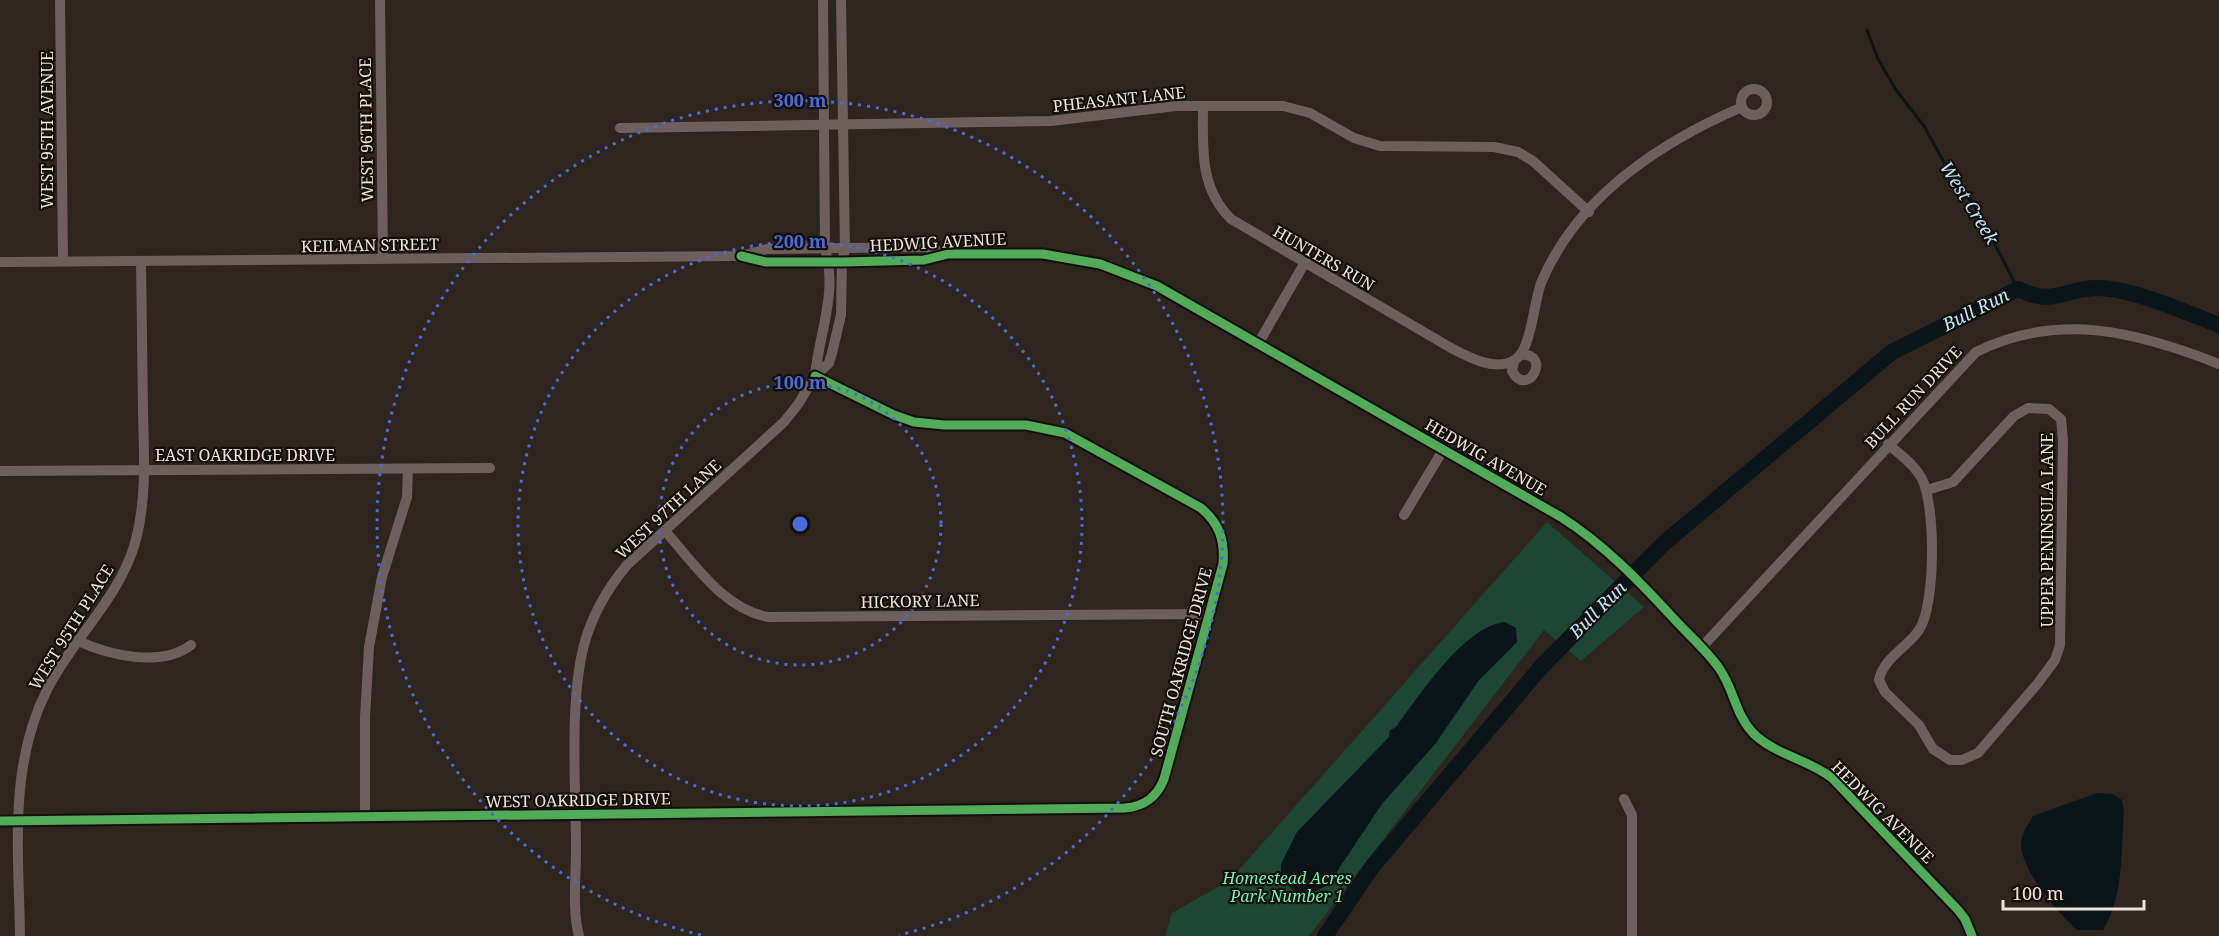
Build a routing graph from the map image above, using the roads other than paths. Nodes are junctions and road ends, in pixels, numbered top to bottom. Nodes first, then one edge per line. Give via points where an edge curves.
1 (60, 0) edge
2 (380, 0) edge
3 (823, 0) edge
4 (841, 0) edge
5 (1203, 106) junction
6 (1742, 107) dead end
7 (824, 123) junction
8 (843, 123) junction
9 (620, 128) dead end
10 (1589, 212) junction
11 (825, 249) junction
12 (845, 249) junction
13 (948, 254) junction
14 (741, 256) junction
15 (383, 259) junction
16 (63, 260) junction
17 (0, 262) edge
18 (141, 262) junction
19 (829, 262) junction
20 (842, 262) junction
21 (1304, 264) junction
22 (1258, 344) junction
23 (2219, 363) edge
24 (815, 376) junction
25 (1888, 444) junction
26 (1443, 450) junction
27 (489, 468) dead end
28 (408, 469) junction
29 (0, 471) edge
30 (144, 471) junction
31 (1927, 490) junction
32 (1404, 515) dead end
33 (665, 531) junction
34 (1210, 614) junction
35 (78, 641) junction
36 (191, 645) dead end
37 (1701, 648) junction
38 (1153, 798) joint
39 (1624, 800) dead end
40 (576, 815) junction
41 (365, 818) junction
42 (0, 821) edge
43 (19, 821) junction
44 (20, 936) edge
45 (579, 936) edge
46 (1632, 936) edge
47 (1972, 936) edge

1 - 16 street, WEST 95TH AVENUE
2 - 15 street, WEST 96TH PLACE
3 - 7 street, WEST 97TH LANE
4 - 8 street, WEST 97TH LANE
5 - 8 street, PHEASANT LANE via 1065,120
5 - 10 street, PHEASANT LANE via 1292,107 1354,138 1380,146 1510,150 1533,161
5 - 21 street, HUNTERS RUN via 1204,169 1218,204 1239,225
6 - 10 street via 1692,129 1649,156
7 - 8 street, PHEASANT LANE
7 - 9 street, PHEASANT LANE
7 - 11 street, WEST 97TH LANE
8 - 12 street, WEST 97TH LANE
10 - 21 street, HUNTERS RUN via 1546,272 1525,349 1517,358 1498,364 1461,353
11 - 12 street, KEILMAN STREET
11 - 14 street, KEILMAN STREET via 767,249
11 - 19 street, WEST 97TH LANE
12 - 13 street, HEDWIG AVENUE via 924,247
12 - 20 street, WEST 97TH LANE
13 - 20 street, HEDWIG AVENUE via 924,260
13 - 22 street, HEDWIG AVENUE via 1043,254 1112,267 1157,286
14 - 15 street, KEILMAN STREET
14 - 19 street, KEILMAN STREET via 756,262
15 - 18 street, KEILMAN STREET
16 - 17 street, KEILMAN STREET
16 - 18 street, KEILMAN STREET
18 - 30 street, WEST 95TH PLACE
19 - 20 street, KEILMAN STREET
19 - 24 street, WEST 97TH LANE via 829,309
20 - 24 street, WEST 97TH LANE via 838,332 828,363
21 - 22 street
22 - 26 street, HEDWIG AVENUE
23 - 25 street, BULL RUN DRIVE via 2169,345 2100,329 2062,328 2022,334 1967,359
24 - 33 street, WEST 97TH LANE via 784,422
24 - 34 street, SOUTH OAKRIDGE DRIVE via 894,415 923,424 1026,424 1065,433 1201,508 1221,531 1223,564
25 - 31 street via 1916,470
25 - 37 street, BULL RUN DRIVE
26 - 32 street
26 - 37 street, HEDWIG AVENUE via 1575,526 1624,568
27 - 28 street, EAST OAKRIDGE DRIVE
28 - 30 street, EAST OAKRIDGE DRIVE
28 - 41 street via 407,497 382,577 369,647 364,717
29 - 30 street, EAST OAKRIDGE DRIVE
30 - 35 street, WEST 95TH PLACE via 141,516 132,554 113,592
31 - 31 street, UPPER PENINSULA LANE via 1953,482 2018,412 2040,407 2054,411 2063,425 2060,645 2045,674 1978,753 1962,760 1950,760 1933,749 1919,724 1885,692 1880,680 1883,667 1915,636 1928,611 1931,518
33 - 34 street, HICKORY LANE via 728,599 747,612 768,617
33 - 40 street, WEST 97TH LANE via 617,576 585,642 578,682
34 - 38 street, SOUTH OAKRIDGE DRIVE via 1164,779
35 - 36 street via 126,656 168,656
35 - 43 street, WEST 95TH PLACE via 46,690 29,734 21,773
37 - 47 street, HEDWIG AVENUE via 1720,669 1735,706 1751,730 1773,748 1832,778 1958,910
38 - 40 street, WEST OAKRIDGE DRIVE via 1140,806 1125,808
39 - 46 street via 1632,815
40 - 41 street, WEST OAKRIDGE DRIVE
40 - 45 street, WEST 97TH LANE
41 - 43 street, WEST OAKRIDGE DRIVE
42 - 43 street, WEST OAKRIDGE DRIVE
43 - 44 street, WEST 95TH PLACE

